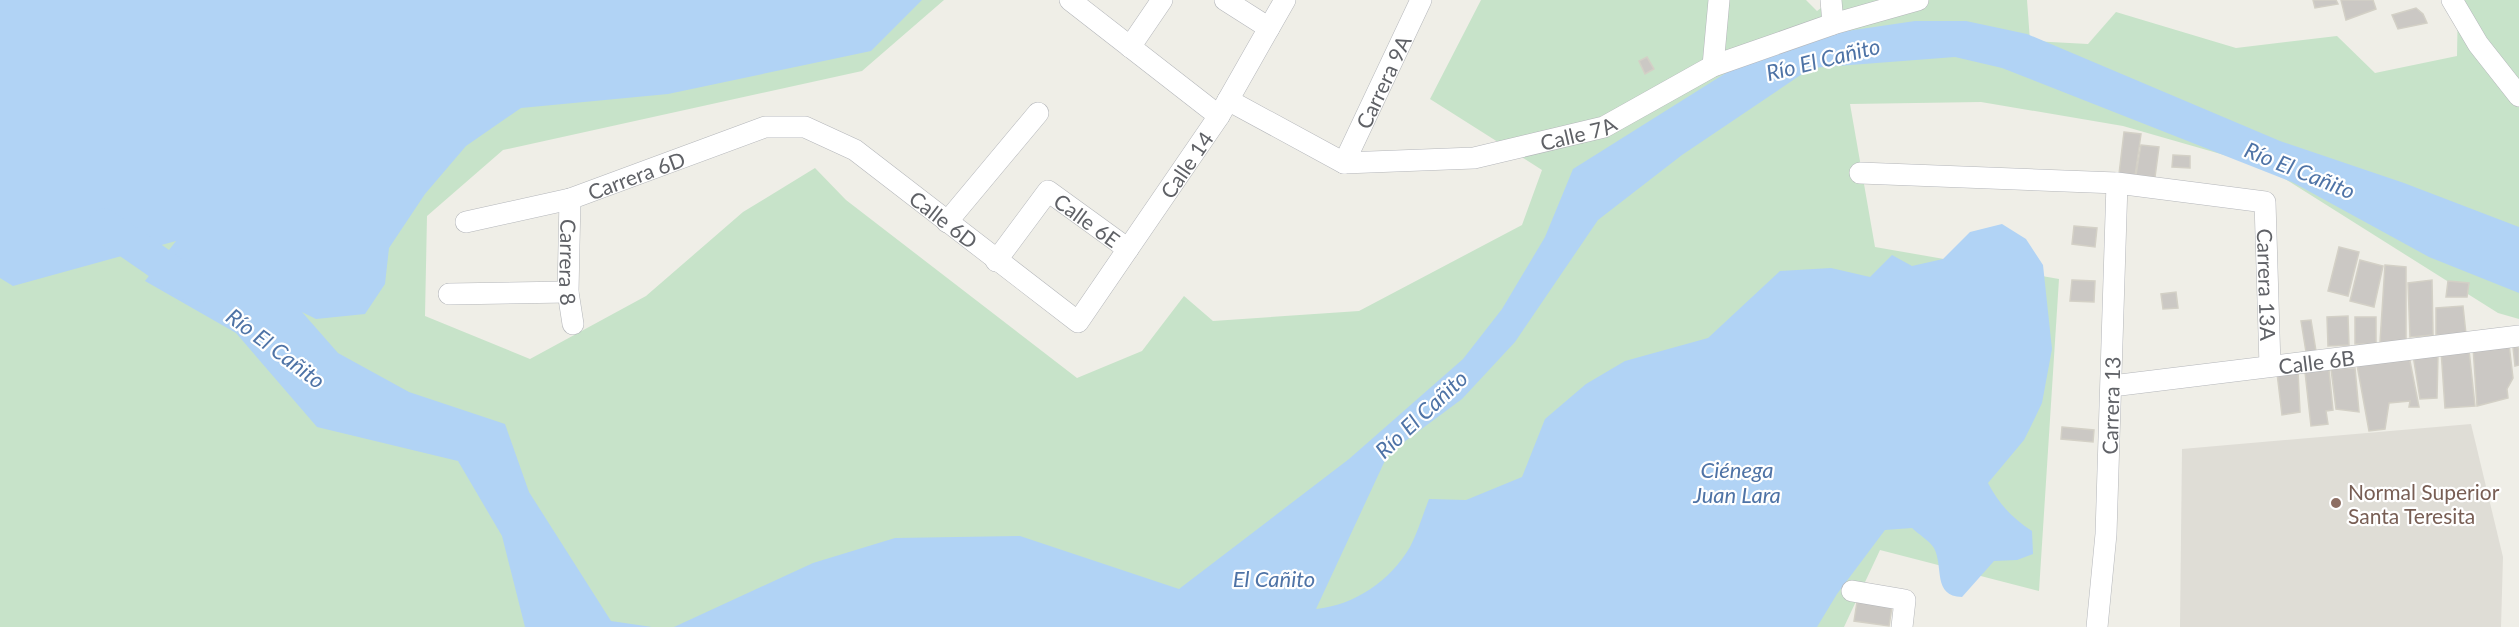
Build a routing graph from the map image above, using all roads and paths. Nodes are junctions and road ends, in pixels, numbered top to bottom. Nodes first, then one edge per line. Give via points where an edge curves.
1 (1070, 0) edge
2 (1162, 0) edge
3 (1225, 0) edge
4 (1284, 0) edge
5 (1421, 0) edge
6 (1719, 0) edge
7 (1831, 0) edge
8 (1918, 0) edge
9 (2452, 0) edge
10 (1833, 24) junction
11 (1269, 28) junction
12 (1130, 47) junction
13 (1713, 66) junction
14 (2519, 96) edge
15 (1223, 108) junction
16 (1038, 112) dead end
17 (805, 127) joint
18 (1344, 163) junction
19 (1860, 173) dead end
20 (2117, 183) junction
21 (570, 199) junction
22 (466, 222) dead end
23 (947, 222) junction
24 (1128, 249) junction
25 (996, 261) junction
26 (568, 292) junction
27 (449, 294) dead end
28 (1078, 322) joint
29 (573, 324) dead end
30 (2519, 336) edge
31 (2270, 366) junction
32 (2112, 386) junction
33 (1852, 591) dead end
34 (1902, 627) edge
35 (2097, 627) edge

1 - 12 street
2 - 12 street
3 - 11 street
4 - 11 street, Calle 14
5 - 18 street, Carrera 9A
6 - 13 street
7 - 10 street
8 - 10 street, Calle 7A
9 - 14 street via 2478,44
10 - 13 street, Calle 7A
11 - 15 street, Calle 14
12 - 15 street
13 - 18 street, Calle 7A via 1604,128 1474,158
15 - 18 street
15 - 24 street, Calle 14
16 - 23 street
17 - 21 street, Carrera 6D via 765,127
17 - 23 street, Calle 6D via 855,150
19 - 20 street
20 - 31 street, Carrera 13A via 2265,202
20 - 32 street, Carrera 13
21 - 22 street, Carrera 6D
21 - 26 street, Carrera 8
23 - 25 street, Calle 6D
24 - 25 street, Calle 6E via 1048,191
24 - 28 street, Calle 14
25 - 28 street, Calle 6D
26 - 27 street
26 - 29 street, Carrera 8
30 - 31 street, Calle 6B
31 - 32 street, Calle 6B
32 - 35 street, Carrera 13 via 2106,534
33 - 34 street via 1905,600

